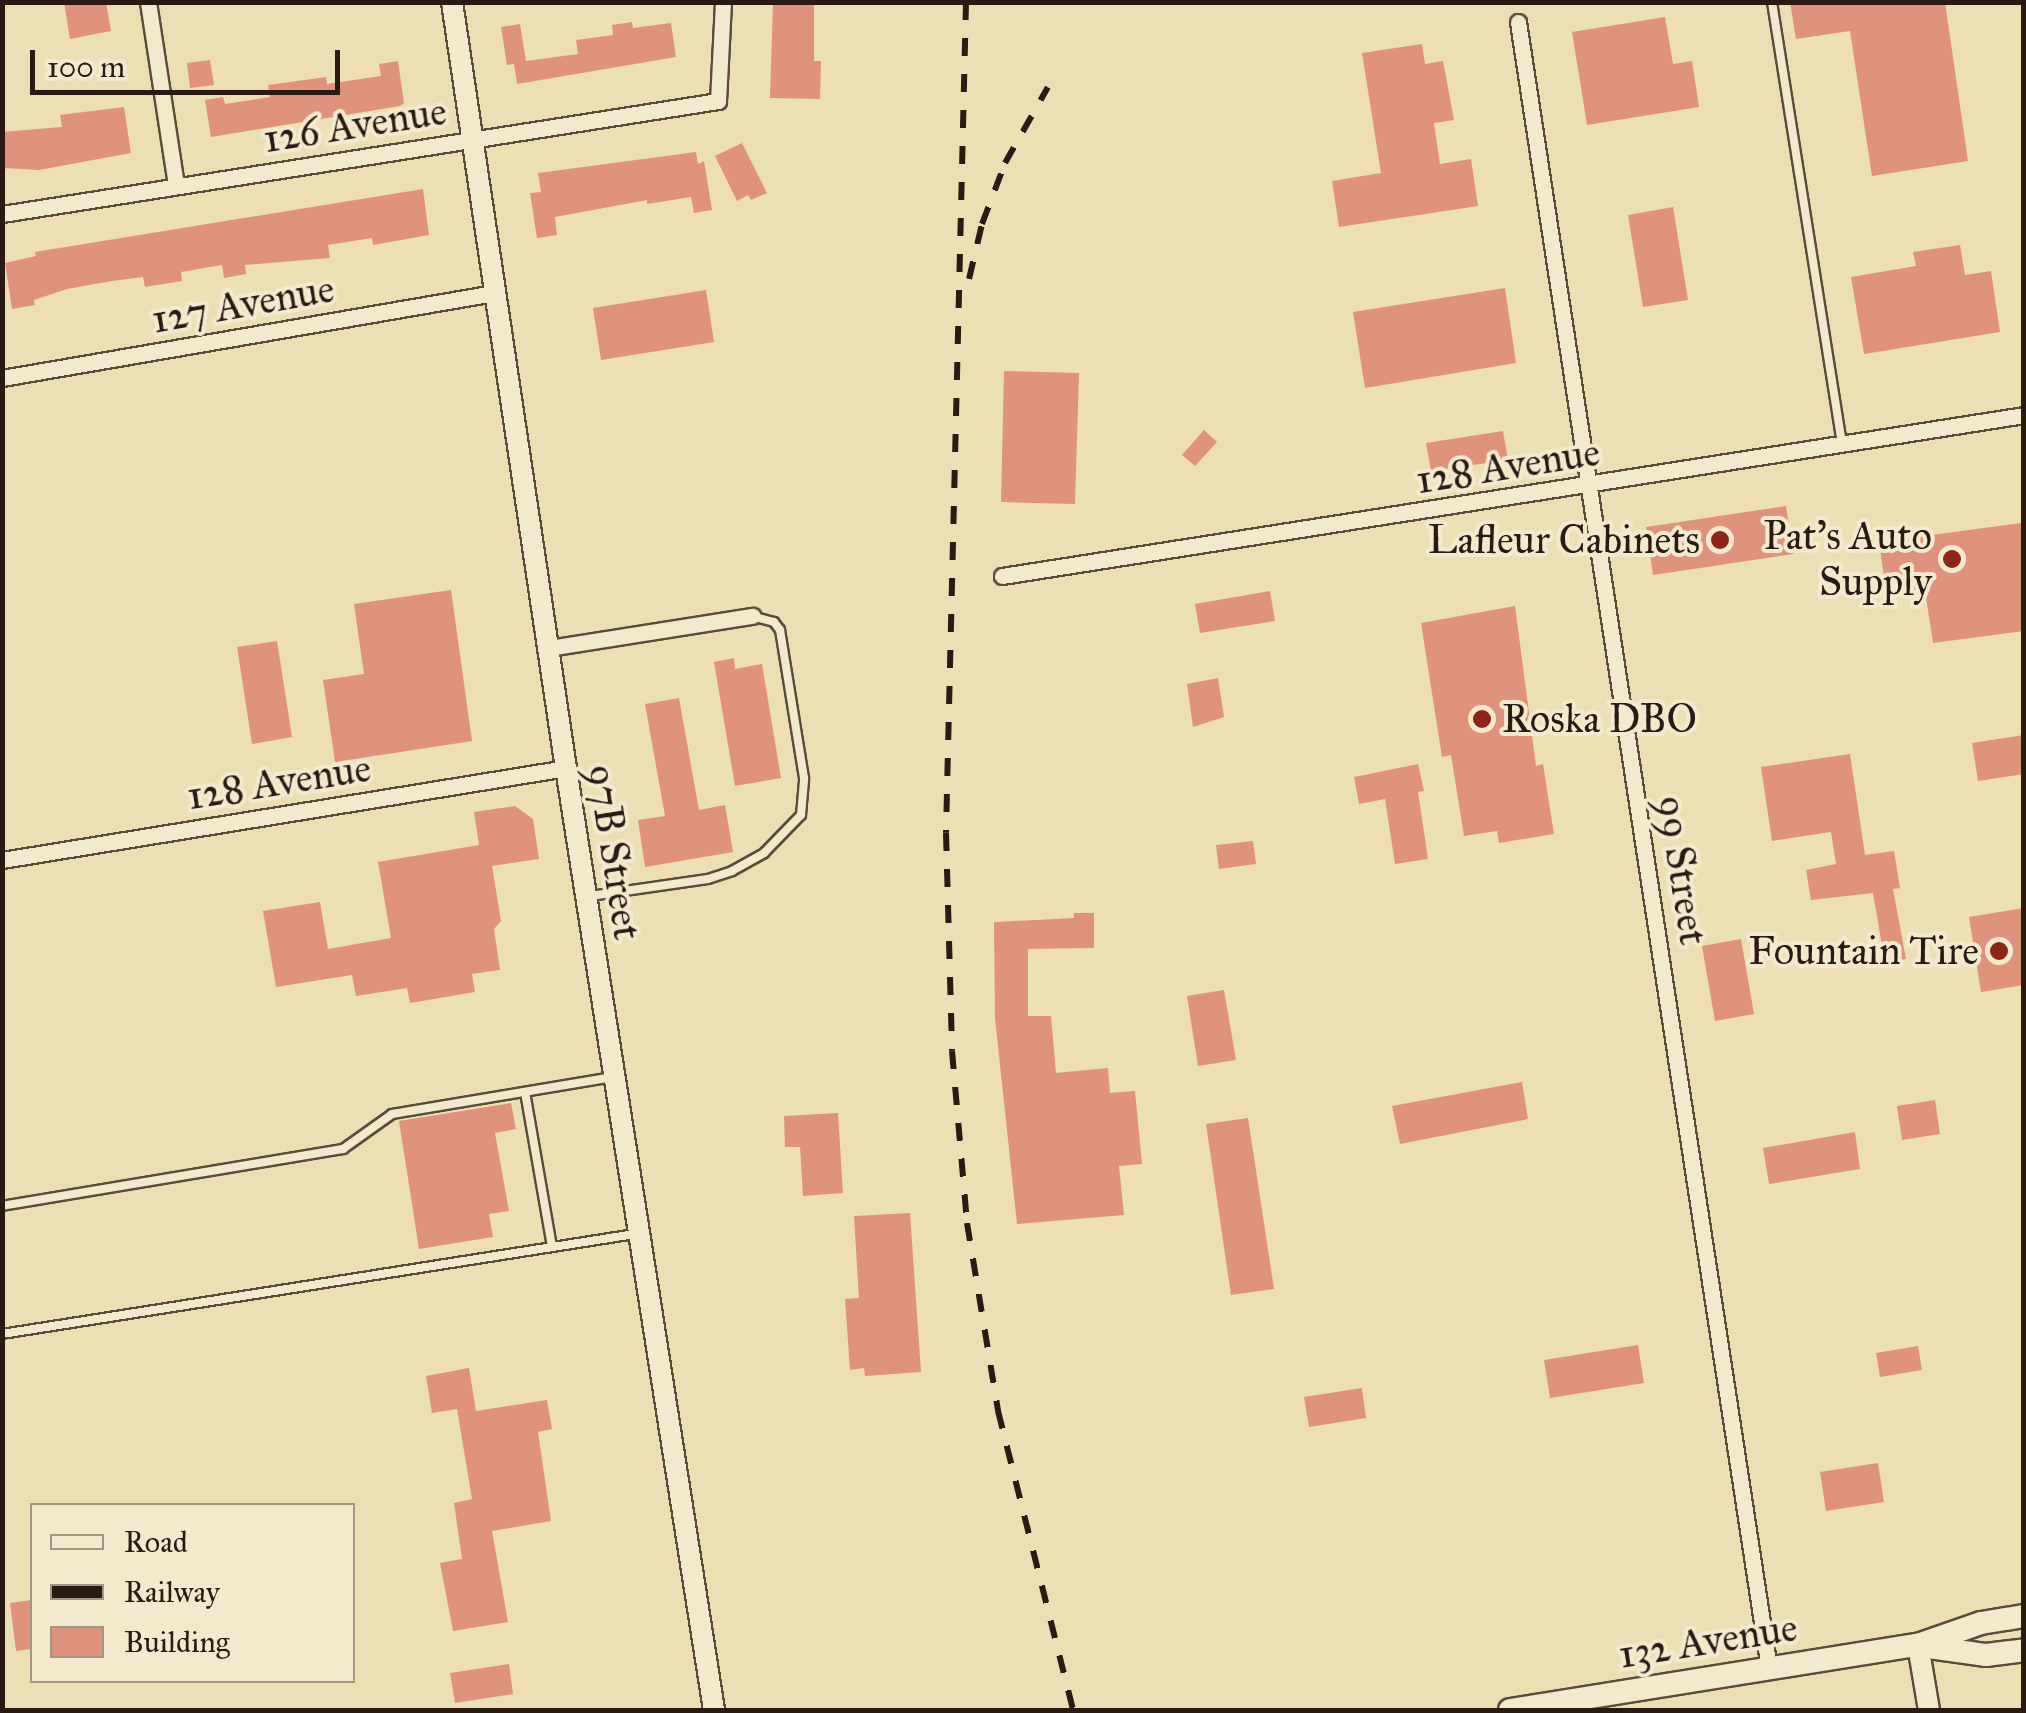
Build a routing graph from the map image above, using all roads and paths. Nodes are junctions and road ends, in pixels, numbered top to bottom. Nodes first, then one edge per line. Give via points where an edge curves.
1 (148, 2) edge
2 (452, 2) edge
3 (723, 2) edge
4 (1772, 2) edge
5 (1518, 22) dead end
6 (471, 140) junction
7 (176, 185) junction
8 (2, 214) edge
9 (494, 293) junction
10 (2, 378) edge
11 (2024, 415) edge
12 (1842, 445) junction
13 (1588, 486) junction
14 (1002, 576) dead end
15 (752, 616) joint
16 (549, 648) junction
17 (566, 768) junction
18 (2, 860) edge
19 (586, 897) junction
20 (615, 1077) junction
21 (525, 1092) junction
22 (2, 1206) edge
23 (640, 1234) junction
24 (552, 1247) junction
25 (2, 1334) edge
26 (2024, 1616) edge
27 (1918, 1645) junction
28 (2024, 1650) edge
29 (1769, 1669) junction
30 (714, 1710) edge
31 (1510, 1710) edge
32 (1929, 1710) edge

1 - 7 street
2 - 6 street, 97B Street
3 - 6 street, 126 Avenue via 718,101
4 - 12 lane
5 - 13 street, 99 Street
6 - 7 street, 126 Avenue
6 - 9 street, 97B Street
7 - 8 street, 126 Avenue
9 - 10 street, 127 Avenue
9 - 16 street, 97B Street
11 - 12 street, 128 Avenue
12 - 13 street, 128 Avenue
13 - 14 street, 128 Avenue
13 - 29 street, 99 Street
15 - 16 street
15 - 19 lane via 780,630 804,778 801,815 764,853 732,870
16 - 17 street, 97B Street
17 - 18 street, 128 Avenue
17 - 19 street, 97B Street
19 - 20 street, 97B Street
20 - 21 lane
20 - 23 street, 97B Street
21 - 22 lane via 392,1114 343,1149
21 - 24 lane
23 - 24 lane
23 - 30 street, 97B Street
24 - 25 lane
26 - 27 main road, 132 Avenue
27 - 28 main road, 132 Avenue via 1986,1655
27 - 29 main road, 132 Avenue
27 - 32 street
29 - 31 main road, 132 Avenue

